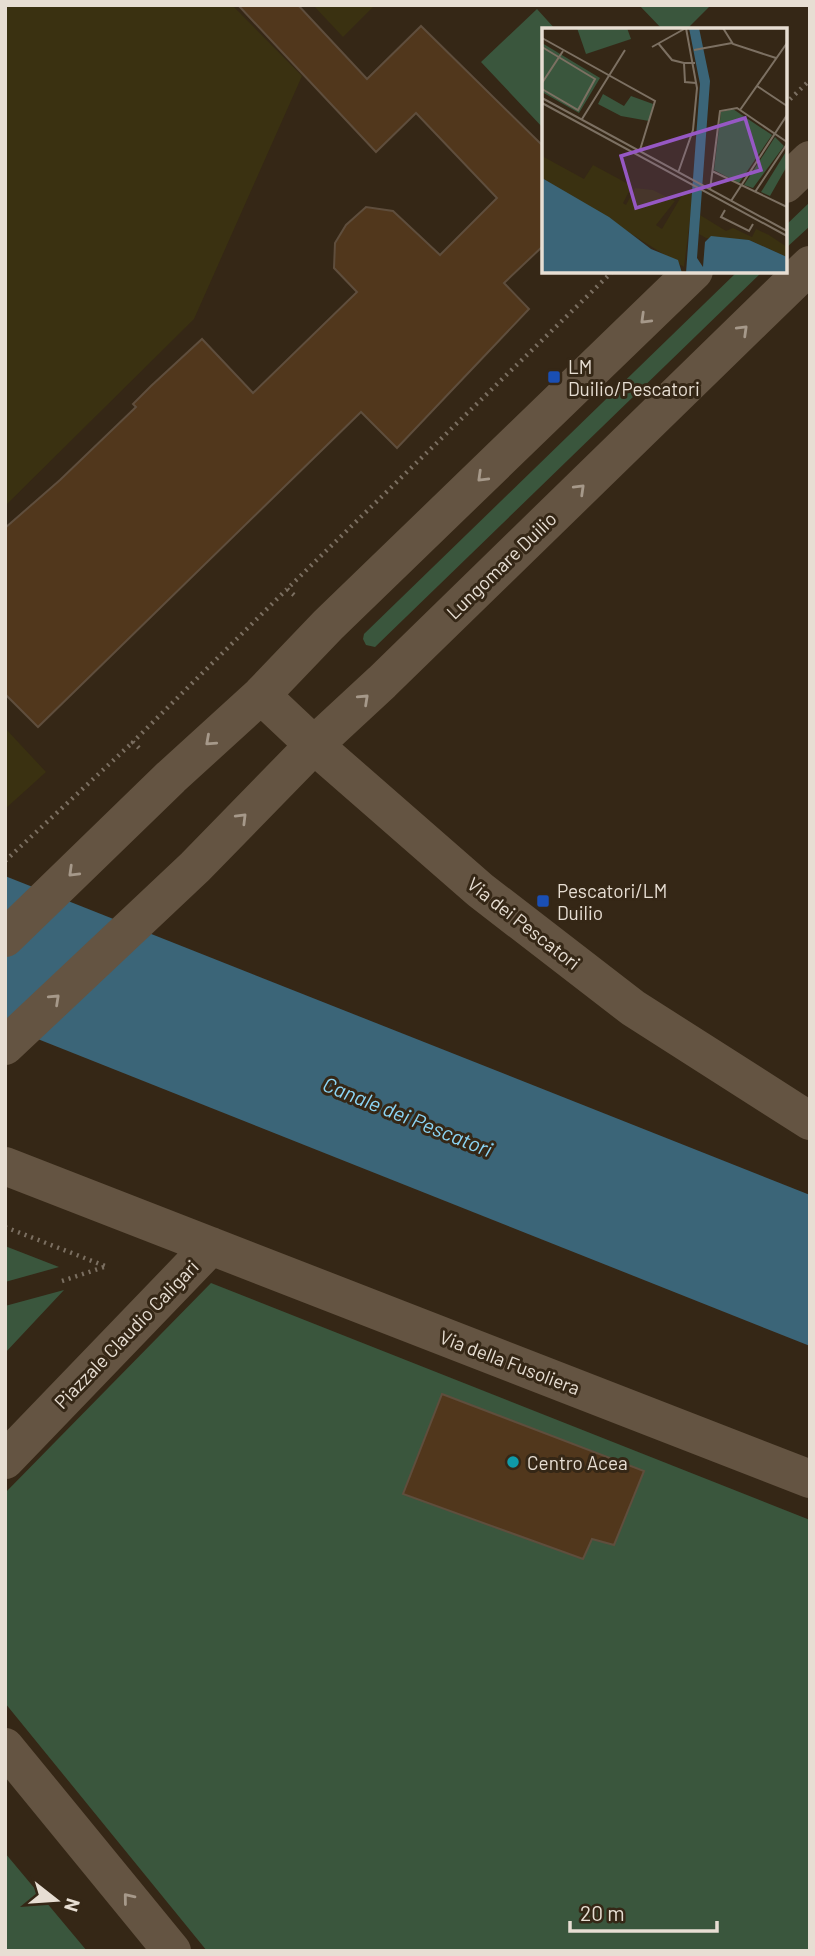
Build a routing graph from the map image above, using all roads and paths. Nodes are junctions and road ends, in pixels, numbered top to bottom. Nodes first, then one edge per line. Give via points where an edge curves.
1 (810, 80) edge
2 (787, 102) edge
3 (810, 160) edge
4 (787, 182) edge
5 (611, 273) edge
6 (692, 273) edge
7 (804, 280) edge
8 (287, 589) junction
9 (295, 596) dead end
10 (261, 695) junction
11 (133, 741) junction
12 (314, 745) junction
13 (140, 749) dead end
14 (5, 862) edge
15 (5, 938) edge
16 (5, 1046) edge
17 (810, 1121) edge
18 (5, 1166) edge
19 (5, 1227) edge
20 (211, 1246) junction
21 (62, 1281) dead end
22 (5, 1460) edge
23 (810, 1479) edge
24 (5, 1747) edge
25 (172, 1951) edge

1 - 2 path
3 - 4 street
5 - 8 path
6 -> 10 street
12 -> 7 street, Lungomare Duilio
8 - 9 path
8 - 11 path
10 - 12 street, Via dei Pescatori
10 -> 15 street
11 - 13 path
11 - 14 path
16 -> 12 street, Lungomare Duilio via 195,867
12 - 17 street, Via dei Pescatori via 480,890 633,1008
18 - 20 street, Piazzale Claudio Caligari
19 - 21 path via 105,1266
20 - 22 street, Piazzale Claudio Caligari
20 - 23 street, Via della Fusoliera
25 -> 24 street

